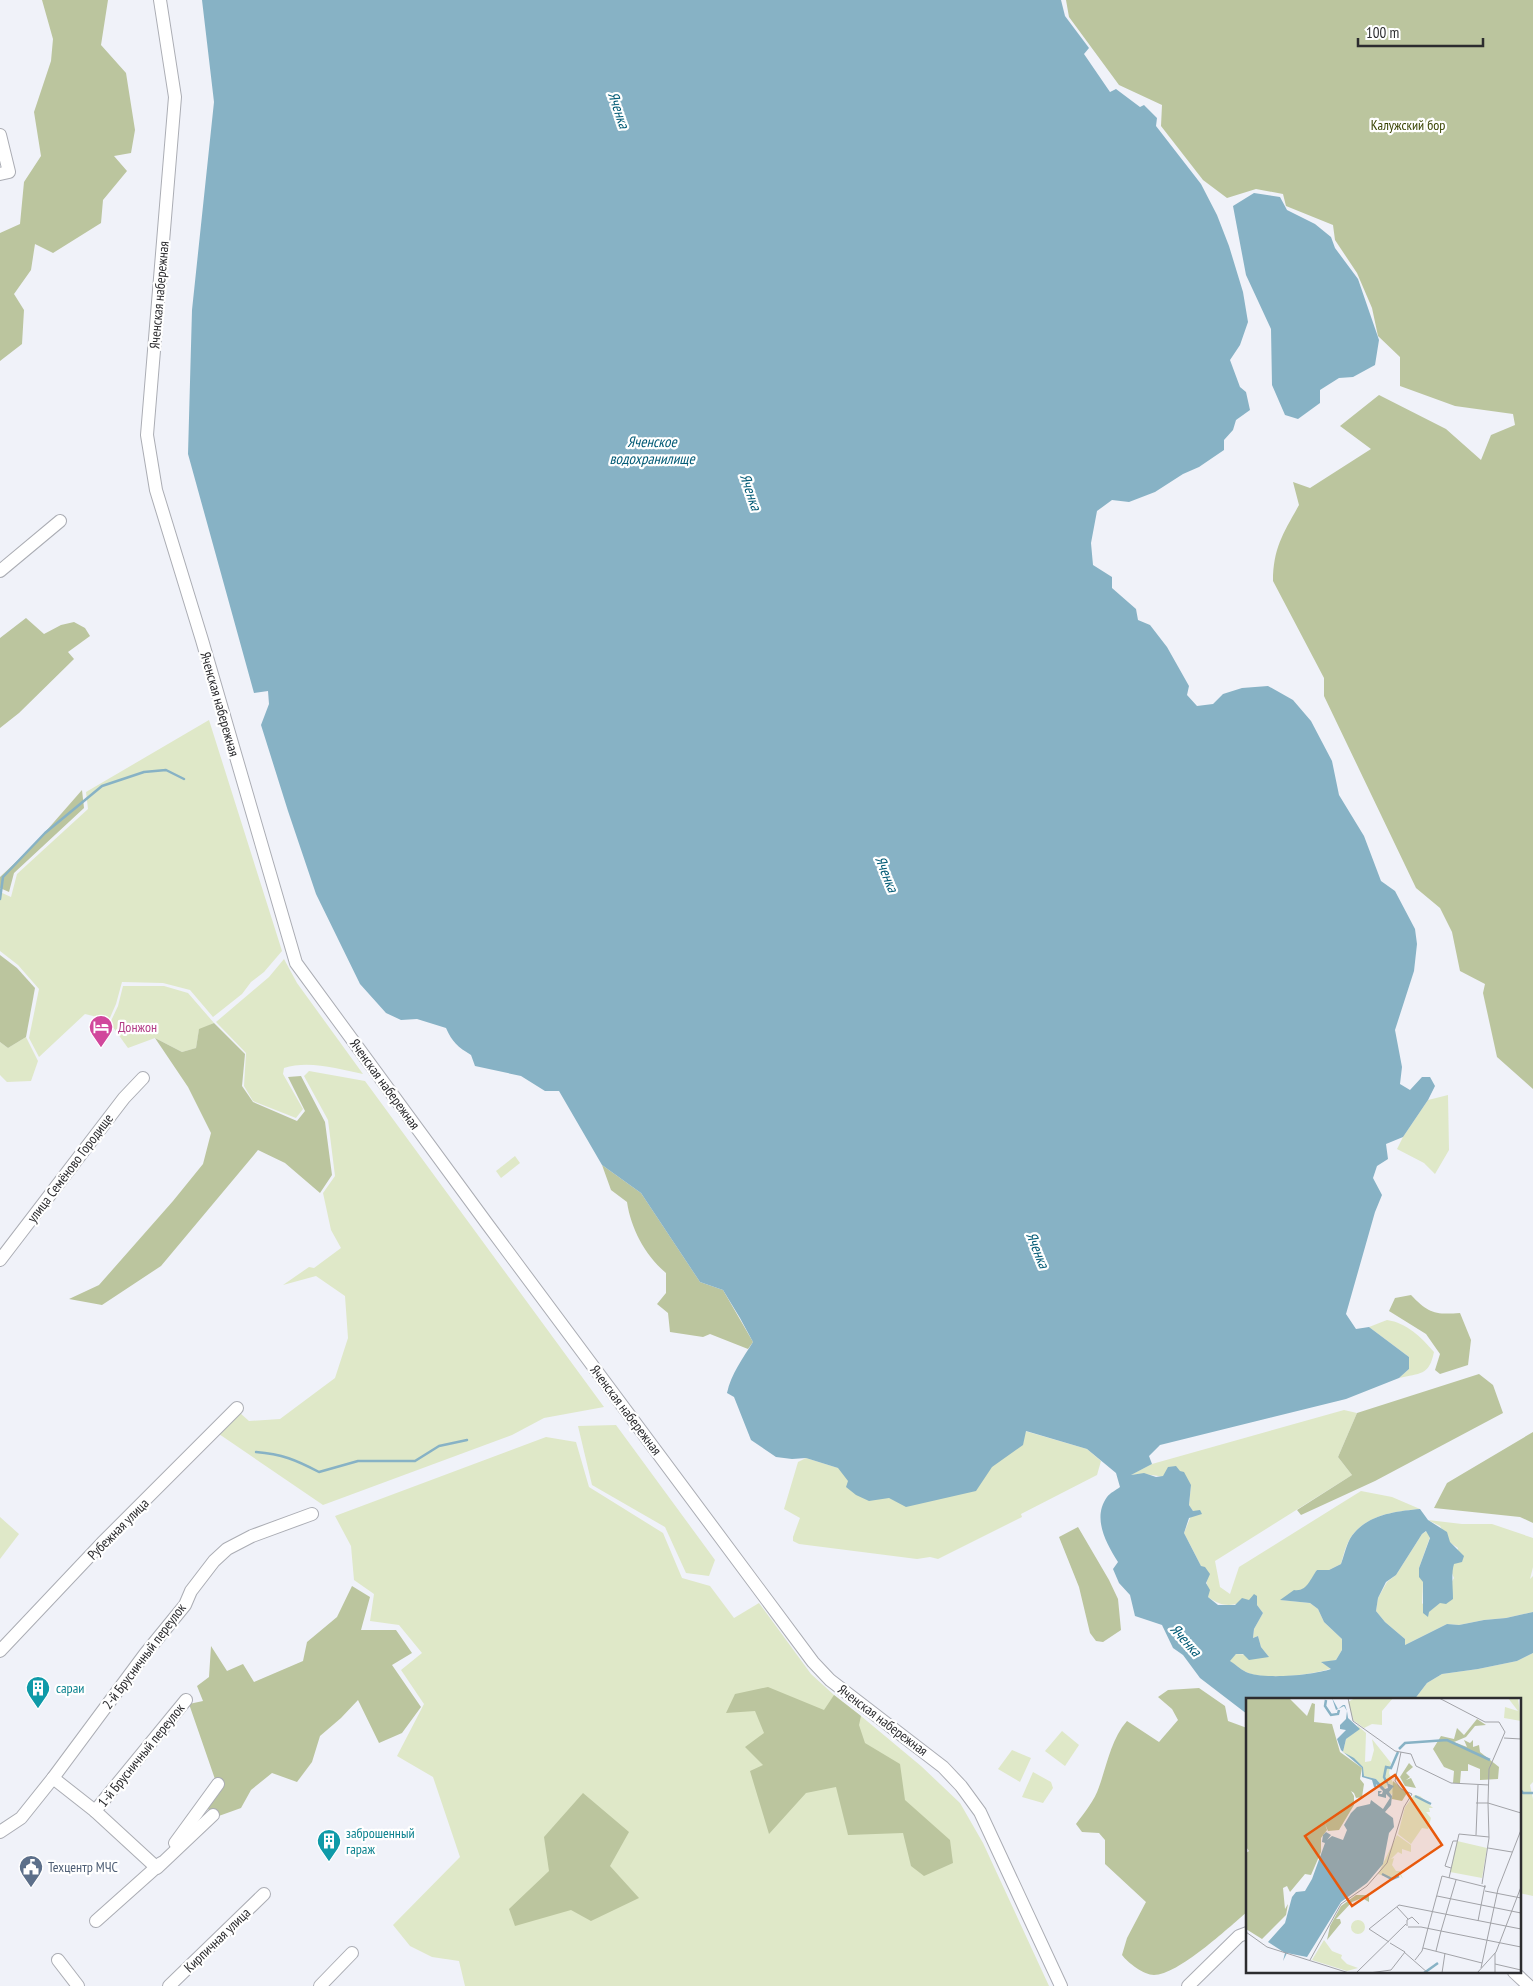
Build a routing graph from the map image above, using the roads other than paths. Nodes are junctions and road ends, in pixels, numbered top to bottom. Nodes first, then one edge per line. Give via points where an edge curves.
1 (160, 0) edge
2 (0, 135) edge
3 (4, 173) edge
4 (60, 521) dead end
5 (0, 571) edge
6 (143, 1078) dead end
7 (0, 1260) edge
8 (237, 1408) dead end
9 (312, 1514) dead end
10 (0, 1650) edge
11 (186, 1700) dead end
12 (53, 1778) junction
13 (218, 1784) dead end
14 (95, 1811) junction
15 (213, 1815) dead end
16 (0, 1832) edge
17 (157, 1868) junction
18 (264, 1894) dead end
19 (96, 1921) dead end
20 (1246, 1933) edge
21 (352, 1953) dead end
22 (58, 1960) dead end
23 (1516, 1974) edge
24 (78, 1986) edge
25 (169, 1986) edge
26 (320, 1986) edge
27 (1061, 1986) edge
28 (1188, 1986) edge
29 (1529, 1986) edge

1 - 27 street, Яченская набережная via 175,97 147,435 156,490 296,963 812,1662 830,1680 944,1767 961,1786 980,1812
2 - 3 street
4 - 5 street
6 - 7 street, улица Семёново Городище via 124,1098
8 - 10 street, Рубежная улица
9 - 12 street, 2-й Брусничный переулок via 252,1536 214,1560 191,1591 185,1605
11 - 14 street, 1-й Брусничный переулок
12 - 14 street
12 - 16 street, 2-й Брусничный переулок via 21,1818
13 - 17 street
14 - 17 street
15 - 17 street
17 - 19 street
18 - 25 street, Кирпичная улица
20 - 28 street via 1239,1936
21 - 26 street
22 - 24 street
23 - 29 street

